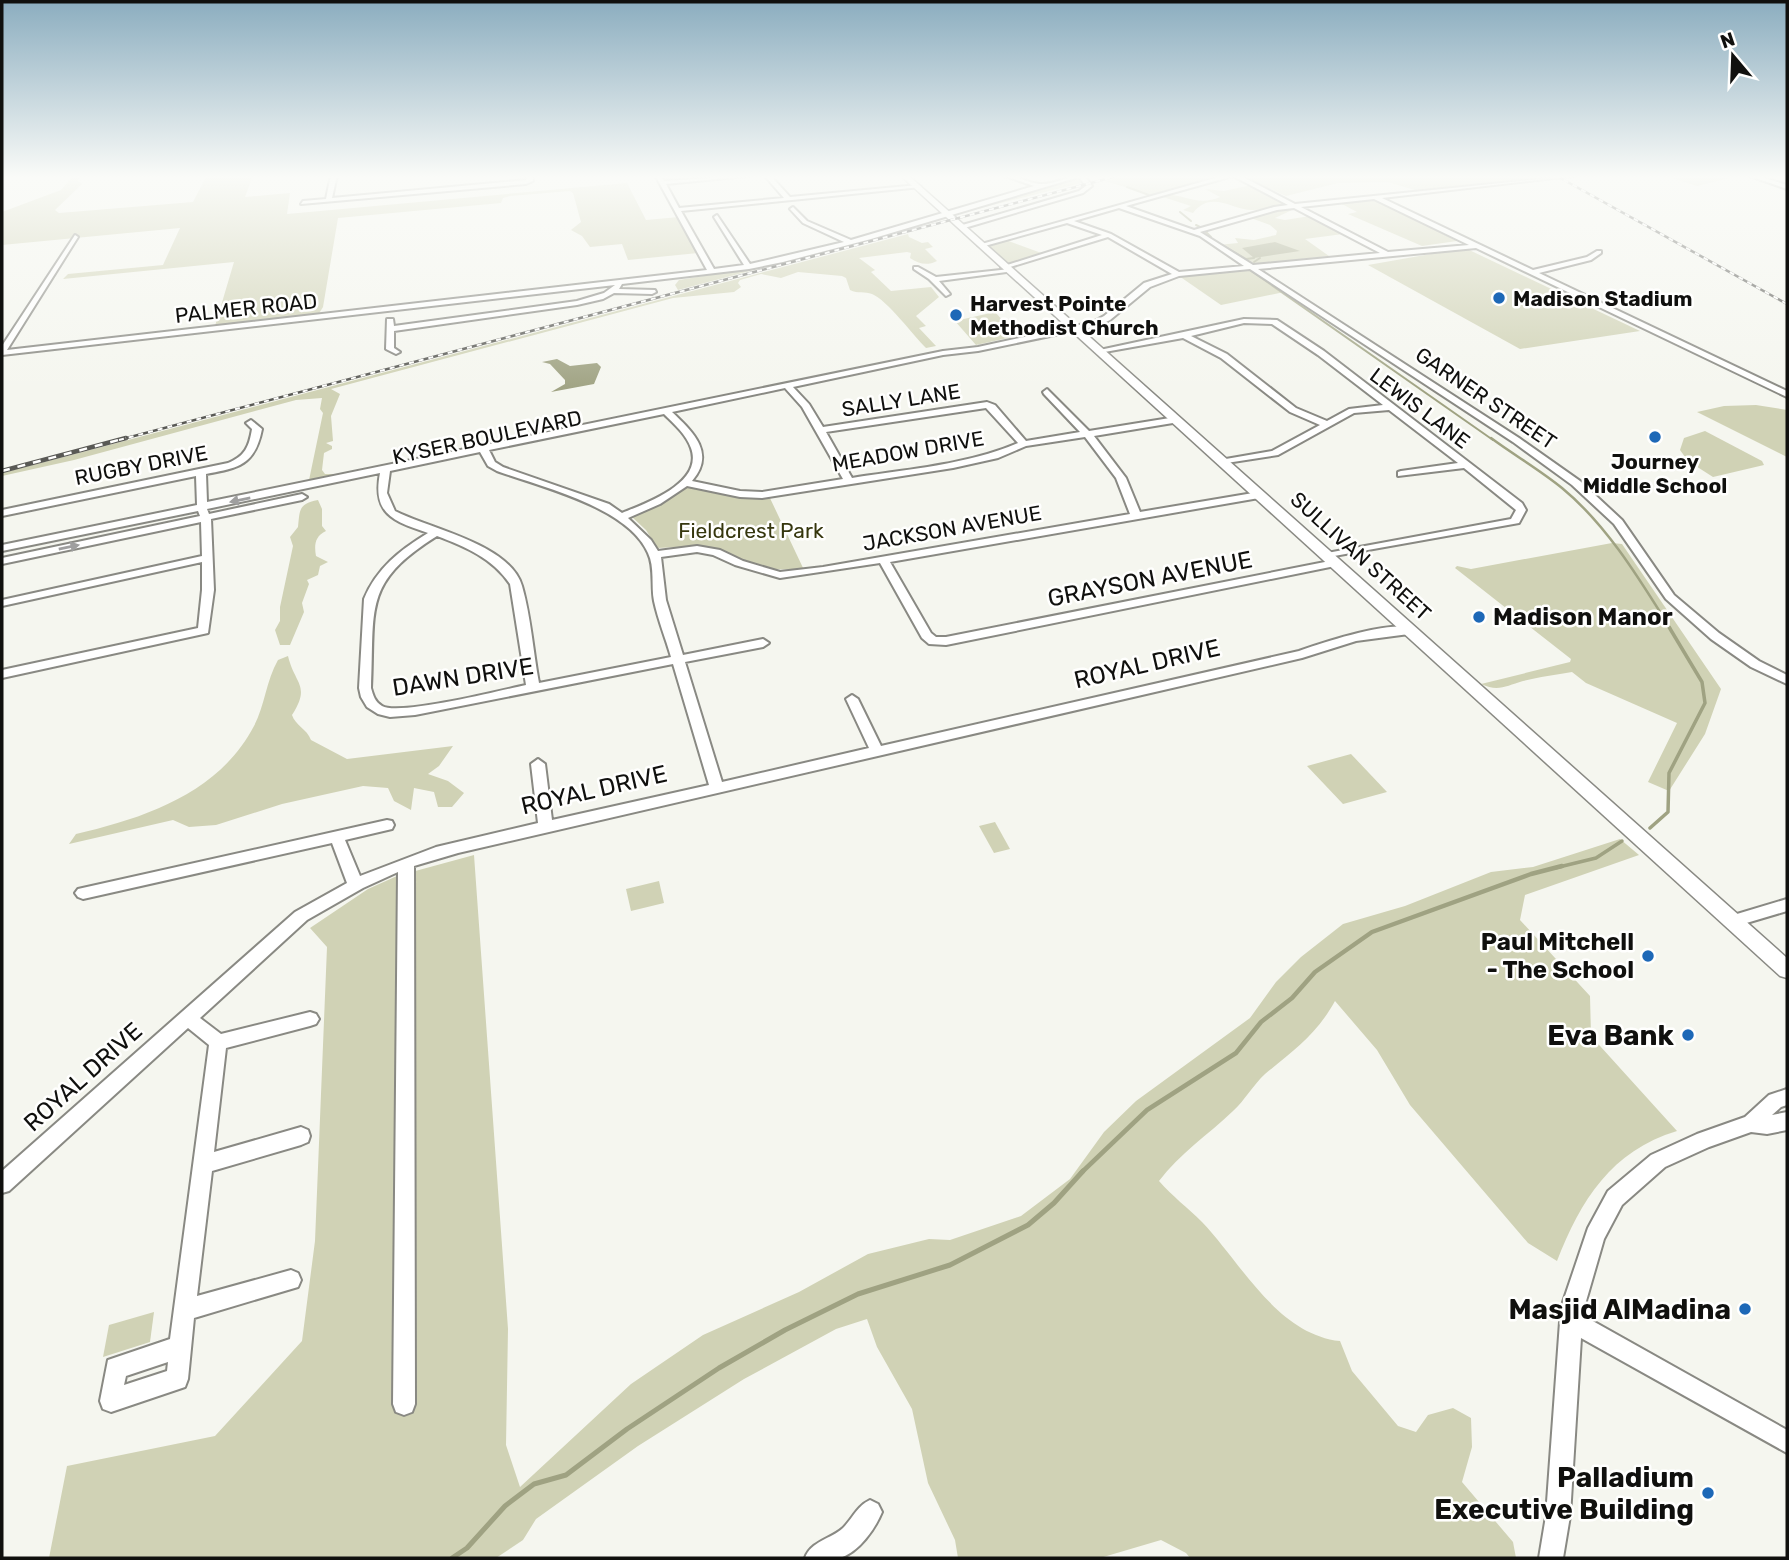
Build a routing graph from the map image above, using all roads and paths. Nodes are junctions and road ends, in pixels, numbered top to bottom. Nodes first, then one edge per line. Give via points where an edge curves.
1 (68, 248) edge
2 (698, 248) edge
3 (737, 248) edge
4 (826, 248) edge
5 (984, 248) edge
6 (1071, 248) edge
7 (1132, 248) edge
8 (1220, 248) edge
9 (1375, 248) edge
10 (1453, 248) edge
11 (1481, 248) edge
12 (1600, 252) dead end
13 (1385, 253) junction
14 (1250, 266) junction
15 (749, 267) junction
16 (916, 268) dead end
17 (1007, 269) junction
18 (712, 272) junction
19 (1532, 272) junction
20 (1178, 274) junction
21 (934, 279) junction
22 (617, 287) junction
23 (652, 292) dead end
24 (946, 294) dead end
25 (390, 309) junction
26 (390, 329) junction
27 (1075, 329) junction
28 (1184, 335) junction
29 (1099, 351) junction
30 (396, 352) dead end
31 (2, 353) edge
32 (790, 389) junction
33 (1047, 392) dead end
34 (1787, 394) edge
35 (1390, 407) junction
36 (669, 414) junction
37 (1176, 420) junction
38 (251, 423) dead end
39 (1327, 424) junction
40 (820, 430) junction
41 (1086, 434) junction
42 (1024, 444) junction
43 (485, 453) junction
44 (1223, 462) junction
45 (1466, 465) junction
46 (201, 473) junction
47 (1401, 474) dead end
48 (384, 475) junction
49 (849, 481) junction
50 (685, 483) junction
51 (1259, 495) junction
52 (2, 513) edge
53 (204, 513) junction
54 (1136, 515) junction
55 (621, 517) junction
56 (435, 533) junction
57 (2, 548) edge
58 (655, 555) junction
59 (207, 558) junction
60 (1331, 559) junction
61 (884, 560) junction
62 (2, 561) edge
63 (2, 603) edge
64 (1409, 630) junction
65 (763, 643) dead end
66 (677, 659) junction
67 (2, 674) edge
68 (1787, 680) edge
69 (533, 687) junction
70 (852, 699) dead end
71 (877, 751) junction
72 (538, 764) dead end
73 (717, 787) junction
74 (387, 825) dead end
75 (546, 827) junction
76 (337, 837) junction
77 (406, 863) junction
78 (355, 883) junction
79 (83, 893) dead end
80 (1787, 905) edge
81 (1733, 921) junction
82 (1787, 970) edge
83 (187, 1017) junction
84 (310, 1019) dead end
85 (218, 1041) junction
86 (1787, 1097) edge
87 (1787, 1121) edge
88 (1751, 1123) junction
89 (301, 1136) dead end
90 (203, 1164) junction
91 (2, 1184) edge
92 (291, 1280) dead end
93 (185, 1310) junction
94 (1571, 1321) junction
95 (180, 1347) dead end
96 (404, 1404) dead end
97 (1787, 1442) edge
98 (870, 1512) dead end
99 (817, 1558) edge
100 (1551, 1558) edge

1 - 31 street
2 - 18 street
3 - 15 street
4 - 15 street
5 - 17 main road, SULLIVAN STREET
6 - 17 street
7 - 20 street
8 - 14 street, GARNER STREET
9 - 13 street
10 - 13 street, KYSER BOULEVARD
11 - 19 street
12 - 19 street
13 - 14 street, KYSER BOULEVARD
14 - 20 street, KYSER BOULEVARD
14 - 68 street, GARNER STREET via 1576,483 1618,522 1670,597 1725,643
15 - 18 street
16 - 21 street
17 - 21 street
17 - 27 main road, SULLIVAN STREET
18 - 22 street
19 - 34 street
20 - 27 street, KYSER BOULEVARD via 1147,285 1107,318
21 - 24 street
22 - 23 street
22 - 25 street, PALMER ROAD
22 - 26 street via 592,300 564,306
25 - 26 street
25 - 31 street, PALMER ROAD
26 - 30 street via 390,349
27 - 29 main road, SULLIVAN STREET
27 - 32 street, KYSER BOULEVARD
28 - 29 street, LEWIS LANE
28 - 35 street, LEWIS LANE via 1244,321 1274,322
28 - 39 street via 1224,356 1293,410
29 - 37 main road, SULLIVAN STREET
32 - 36 street, KYSER BOULEVARD
32 - 40 street
33 - 41 street
35 - 39 street via 1352,411
35 - 45 street, LEWIS LANE
36 - 43 street, KYSER BOULEVARD
36 - 50 street via 695,445 698,456
37 - 41 street, MEADOW DRIVE
37 - 44 main road, SULLIVAN STREET
38 - 46 street, RUGBY DRIVE via 257,429 251,454
39 - 44 street via 1275,453
40 - 42 street, SALLY LANE via 987,405
40 - 49 street
41 - 42 street, MEADOW DRIVE
41 - 54 street via 1121,474
42 - 49 street, MEADOW DRIVE via 975,461
43 - 48 street, KYSER BOULEVARD
43 - 55 street via 500,469 570,492
44 - 51 main road, SULLIVAN STREET
45 - 47 street
45 - 60 street, LEWIS LANE via 1518,505 1521,510 1514,521
46 - 52 street, RUGBY DRIVE
46 - 53 street
48 - 53 street, KYSER BOULEVARD
48 - 56 street via 383,503 391,513
49 - 50 street, MEADOW DRIVE via 762,495
50 - 55 street
51 - 54 street, JACKSON AVENUE
51 - 60 main road, SULLIVAN STREET
53 - 57 street, KYSER BOULEVARD
53 - 59 street
62 -> 53 street, KYSER BOULEVARD
54 - 61 street, JACKSON AVENUE
55 - 58 street
56 - 69 street via 484,552 509,570 516,584
56 - 69 street, DAWN DRIVE via 387,568 374,587 365,688 368,701 375,709 394,713
58 - 61 street, JACKSON AVENUE via 696,549 716,552 780,575
58 - 66 street via 660,600
59 - 63 street
59 - 67 street via 204,630
60 - 61 street, GRAYSON AVENUE via 973,637 933,641
60 - 64 main road, SULLIVAN STREET
64 - 71 street, ROYAL DRIVE via 1349,649 1302,654
64 - 81 main road, SULLIVAN STREET
65 - 66 street, DAWN DRIVE
66 - 69 street, DAWN DRIVE
66 - 73 street
70 - 71 street
71 - 73 street, ROYAL DRIVE
72 - 75 street
73 - 75 street, ROYAL DRIVE
74 - 76 street
75 - 77 street, ROYAL DRIVE
76 - 78 street
76 - 79 street
77 - 78 street, ROYAL DRIVE
77 - 96 street
78 - 83 street, ROYAL DRIVE via 300,916
80 - 81 street
81 - 82 main road, SULLIVAN STREET
83 - 85 street
83 - 91 street, ROYAL DRIVE
84 - 85 street
85 - 90 street
86 - 88 street via 1775,1101
87 - 88 street
88 - 94 street via 1658,1161 1615,1198 1593,1238
89 - 90 street
90 - 93 street
92 - 93 street
93 - 95 street
94 - 97 street
94 - 100 street
98 - 99 street via 851,1537

